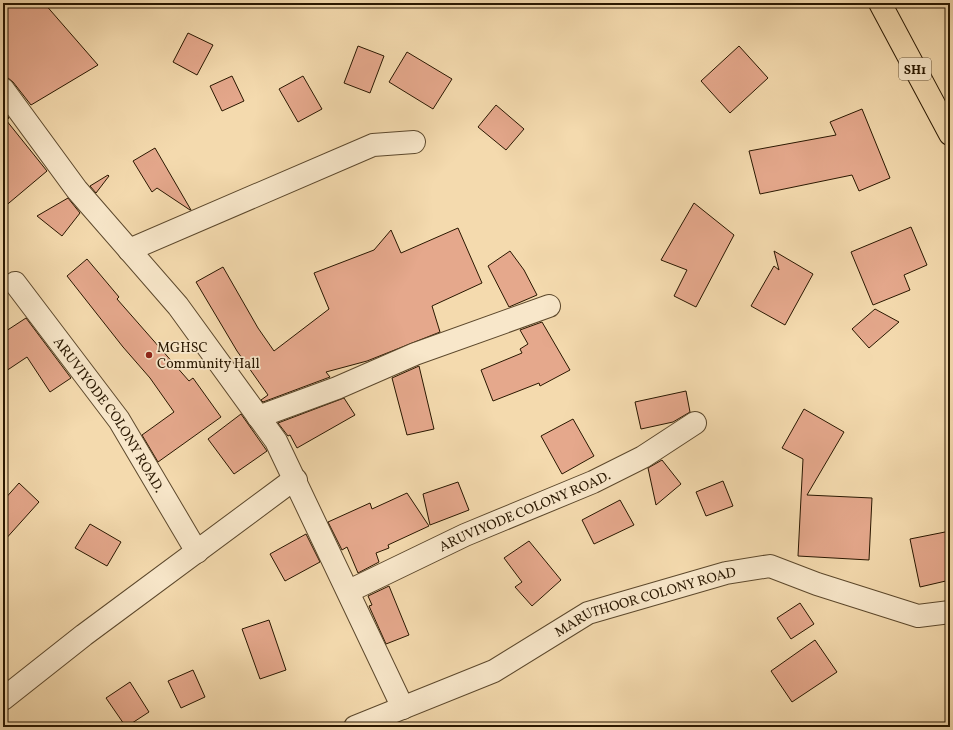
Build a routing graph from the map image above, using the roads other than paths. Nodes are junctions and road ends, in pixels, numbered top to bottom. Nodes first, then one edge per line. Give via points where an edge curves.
1 (880, 3) edge
2 (3, 89) edge
3 (950, 134) edge
4 (414, 142) dead end
5 (129, 250) junction
6 (15, 283) dead end
7 (549, 306) dead end
8 (258, 417) junction
9 (695, 423) dead end
10 (296, 480) junction
11 (197, 552) junction
12 (349, 591) junction
13 (950, 612) edge
14 (3, 699) edge
15 (403, 708) junction
16 (355, 727) edge

1 - 3 main road, SH1
2 - 5 street via 76,190
4 - 5 street via 372,145
5 - 8 street via 178,306
6 - 11 street, ARUVIYODE COLONY ROAD. via 119,420
7 - 8 street via 415,354 337,388
8 - 10 street via 276,441
9 - 12 street, ARUVIYODE COLONY ROAD. via 643,457 593,482 466,535
10 - 11 street
10 - 12 street
11 - 14 street via 84,635
12 - 15 street
13 - 15 street, MARUTHOOR COLONY ROAD via 918,616 817,584 770,566 726,573 588,613 494,671
15 - 16 street, MARUTHOOR COLONY ROAD

